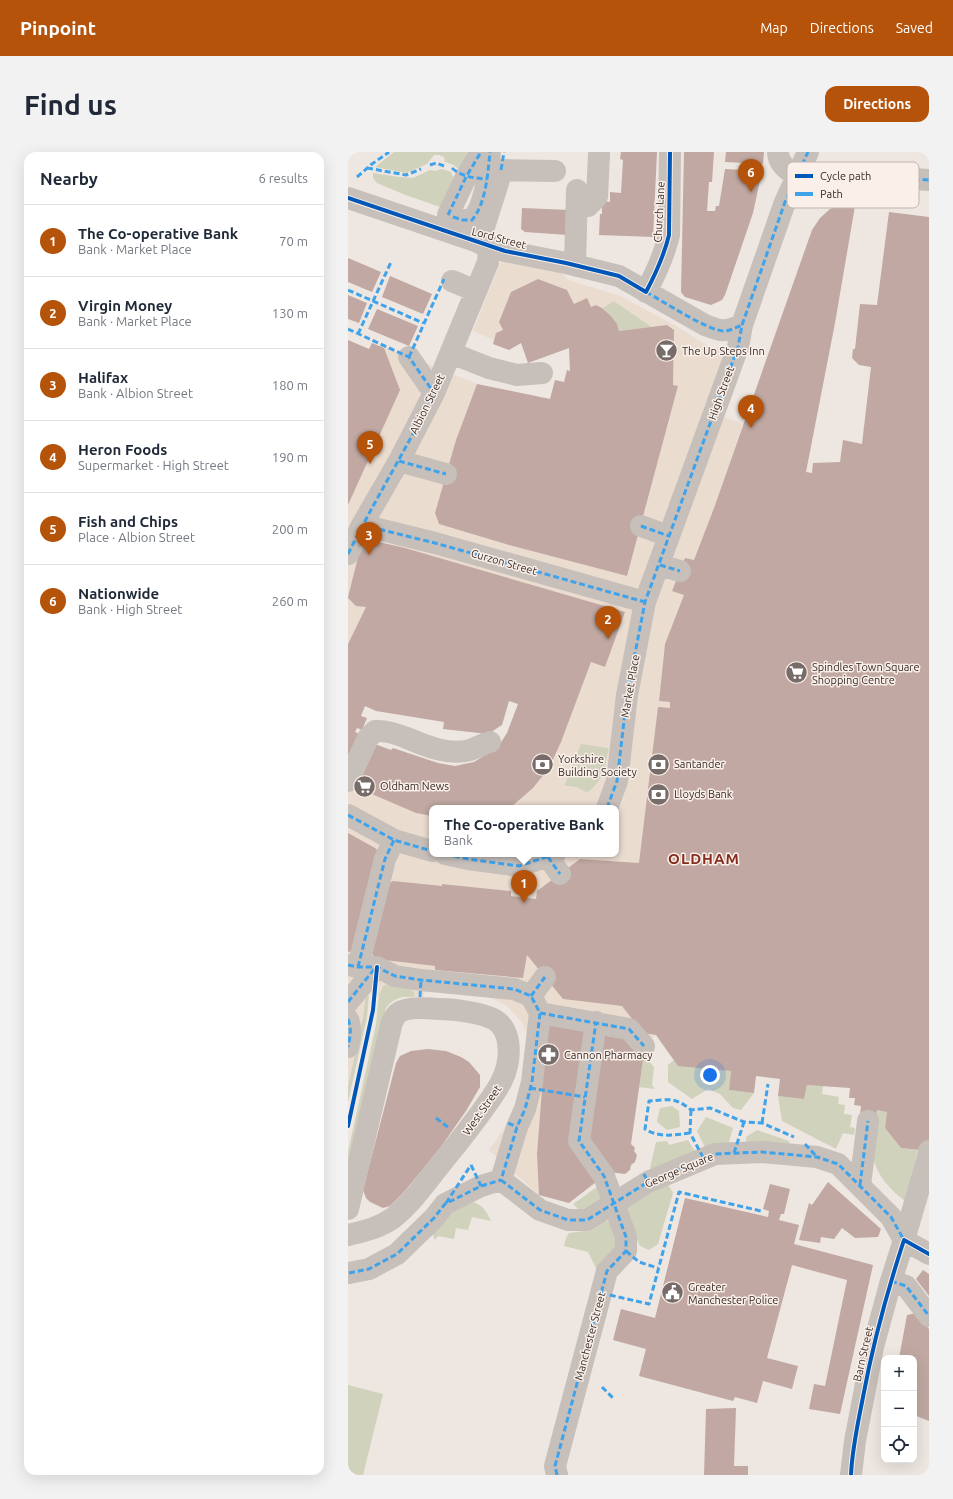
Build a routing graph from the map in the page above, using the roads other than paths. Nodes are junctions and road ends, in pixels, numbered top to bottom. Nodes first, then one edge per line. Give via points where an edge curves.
1 (482, 152) edge
2 (670, 152) edge
3 (778, 152) edge
4 (808, 152) edge
5 (599, 154) dead end
6 (804, 162) edge
7 (483, 166) edge
8 (787, 169) edge
9 (555, 171) dead end
10 (787, 196) edge
11 (348, 198) edge
12 (451, 216) dead end
13 (484, 245) junction
14 (575, 265) junction
15 (452, 281) dead end
16 (476, 291) junction
17 (646, 292) junction
18 (742, 325) junction
19 (451, 353) junction
20 (409, 356) dead end
21 (542, 373) dead end
22 (437, 386) junction
23 (399, 461) junction
24 (446, 474) dead end
25 (362, 525) junction
26 (641, 526) dead end
27 (669, 536) junction
28 (348, 554) edge
29 (670, 568) joint
30 (645, 602) junction
31 (490, 742) dead end
32 (348, 781) edge
33 (608, 805) edge
34 (348, 815) edge
35 (394, 840) junction
36 (429, 850) edge
37 (459, 857) edge
38 (554, 862) edge
39 (361, 966) edge
40 (545, 977) dead end
41 (348, 1002) edge
42 (536, 1004) junction
43 (596, 1022) junction
44 (644, 1046) dead end
45 (868, 1121) dead end
46 (929, 1151) edge
47 (501, 1180) junction
48 (860, 1185) junction
49 (614, 1203) junction
50 (348, 1209) edge
51 (348, 1235) edge
52 (904, 1240) junction
53 (929, 1254) edge
54 (349, 1273) dead end
55 (891, 1281) junction
56 (929, 1316) edge
57 (557, 1475) edge
58 (851, 1475) edge

1 - 7 street
2 - 17 street, Church Lane via 669,235 658,269
3 - 8 street via 778,157
4 - 6 street, High Street
5 - 14 street via 597,197 588,206 577,198
7 - 9 street
7 - 12 street
7 - 13 street, Albion Street via 498,183
10 - 18 street, High Street
11 - 13 street, Lord Street
13 - 14 street, Lord Street
13 - 16 street, Albion Street via 488,262
14 - 17 street, Lord Street via 619,276
15 - 16 street
16 - 19 street, Albion Street
17 - 18 street, Lord Street via 716,330 726,331
18 - 27 street, High Street via 738,347
19 - 21 street via 489,368 517,375
19 - 22 street, Albion Street
20 - 22 street
22 - 23 street, Albion Street
23 - 24 street
23 - 25 street, Albion Street
25 - 28 street, Albion Street
25 - 30 street, Curzon Street
26 - 27 street
27 - 29 street, High Street
29 - 30 street, Market Place
30 - 33 street, Market Place via 627,695 617,781
31 - 32 street via 455,752 375,730 368,738
34 - 35 street
35 - 36 street
35 - 39 street via 384,865
37 - 38 street via 519,866
39 - 41 street
39 - 42 street via 395,976 420,989 514,989
40 - 42 street
42 - 43 street
42 - 47 street via 532,1057 536,1089 513,1125
43 - 44 street via 629,1029
43 - 49 street, Manchester Street via 579,1140 604,1176
45 - 48 street
46 - 52 street, Barn Street
47 - 49 street, George Square via 540,1210 568,1220 587,1220
47 - 54 street via 481,1186 445,1204 397,1254 369,1269
48 - 49 street, George Square via 838,1164 816,1157 762,1152 715,1154 648,1182
48 - 52 street, George Square via 891,1217
49 - 57 street, Manchester Street via 626,1237 626,1250 607,1271 555,1466
50 - 51 street, West Street via 392,1022 397,1014 419,1008 448,1009 482,1015 499,1023 506,1032 509,1044 506,1068 489,1101 462,1139 394,1217 381,1226
52 - 53 street
52 - 55 street, Barn Street
55 - 56 street via 906,1286
55 - 58 street, Barn Street via 873,1347 854,1441

